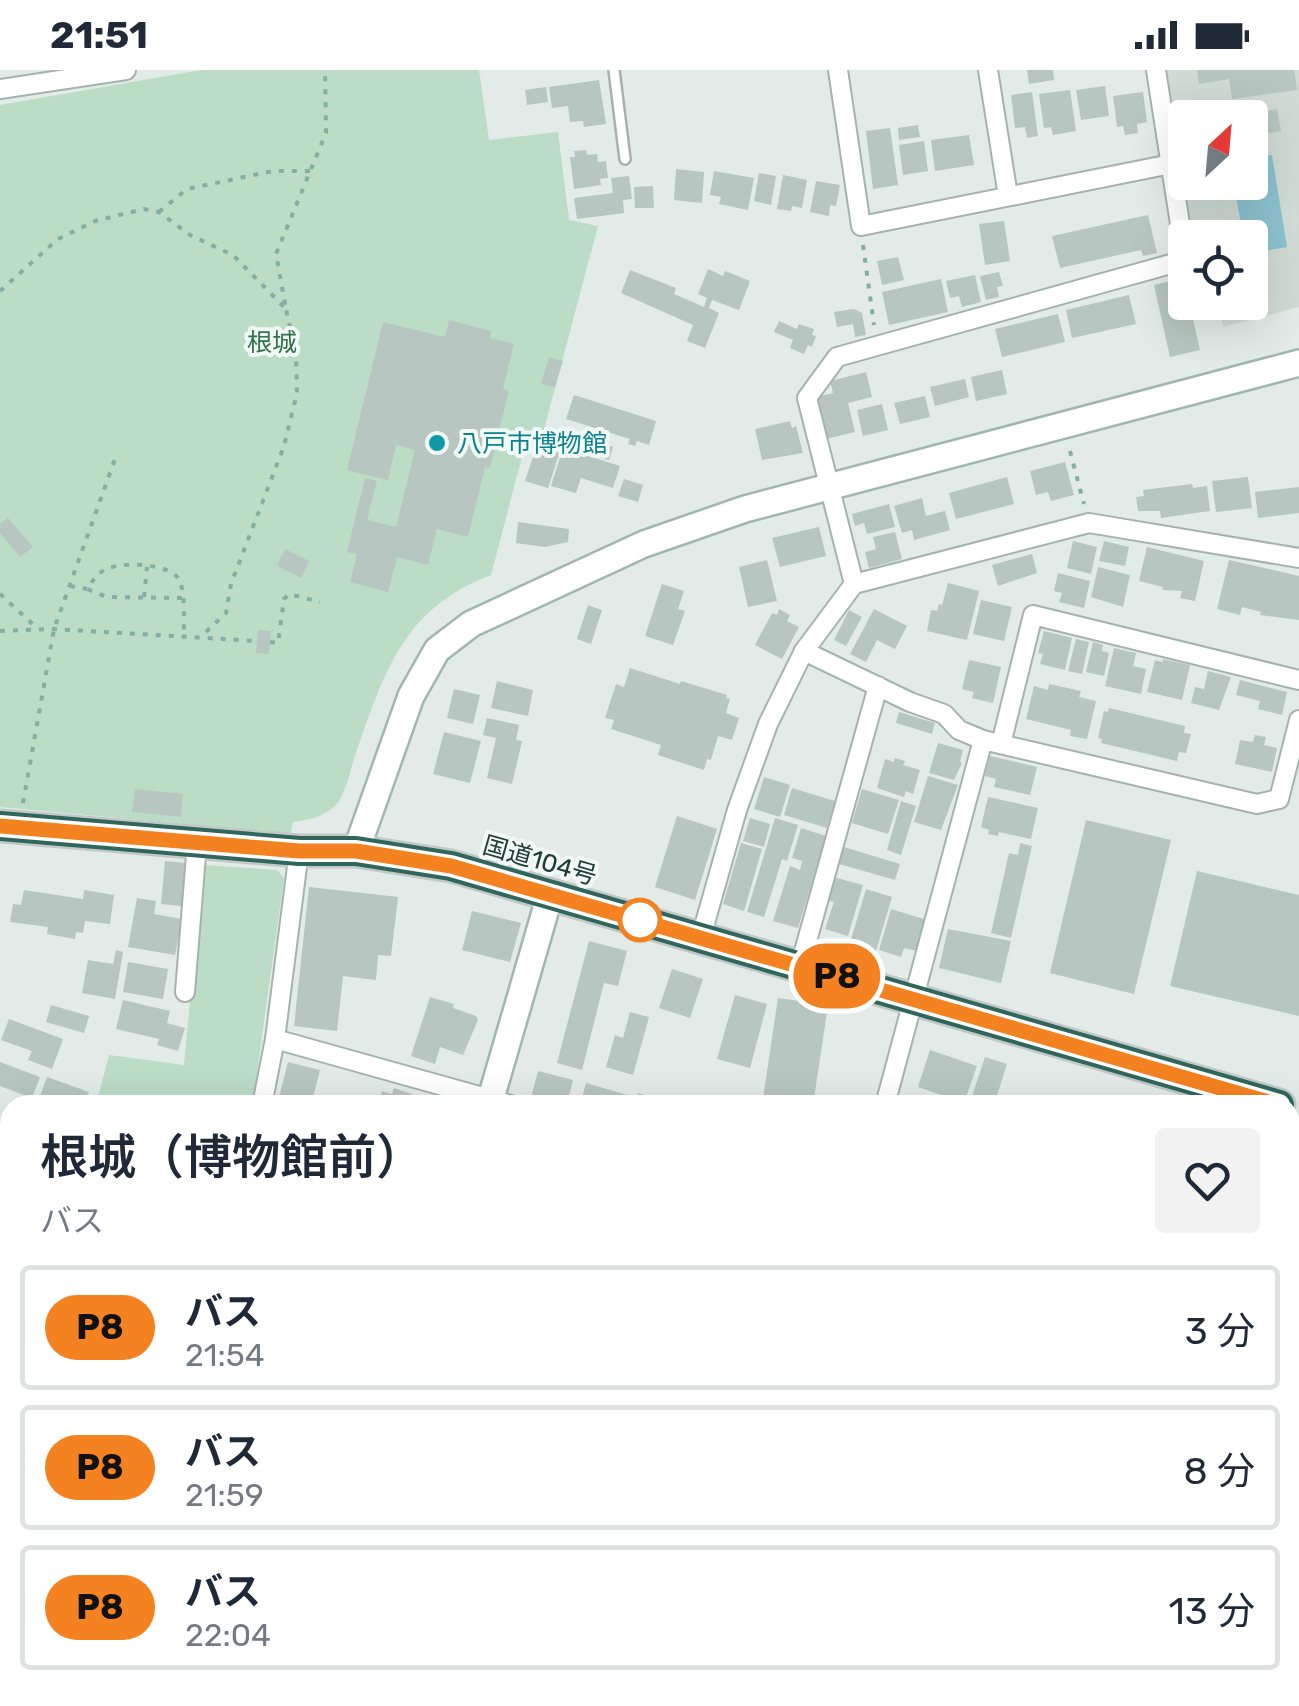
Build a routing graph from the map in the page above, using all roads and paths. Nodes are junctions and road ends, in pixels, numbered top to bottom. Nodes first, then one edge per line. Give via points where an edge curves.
1 (126, 70) edge
2 (324, 70) edge
3 (614, 70) edge
4 (838, 70) edge
5 (988, 70) edge
6 (1156, 70) edge
7 (0, 89) edge
8 (1168, 140) edge
9 (625, 159) dead end
10 (1168, 165) edge
11 (314, 170) junction
12 (1008, 196) junction
13 (158, 212) junction
14 (861, 226) junction
15 (1168, 263) edge
16 (0, 291) edge
17 (286, 309) junction
18 (876, 346) junction
19 (1299, 363) edge
20 (1070, 451) dead end
21 (115, 459) dead end
22 (829, 485) junction
23 (1089, 523) junction
24 (1299, 558) edge
25 (147, 567) junction
26 (854, 584) junction
27 (70, 586) junction
28 (87, 590) junction
29 (0, 594) edge
30 (144, 598) junction
31 (182, 598) junction
32 (320, 602) dead end
33 (38, 629) junction
34 (54, 629) junction
35 (0, 631) edge
36 (206, 632) dead end
37 (184, 637) junction
38 (257, 641) dead end
39 (270, 642) dead end
40 (804, 650) junction
41 (1299, 680) edge
42 (878, 686) junction
43 (1299, 720) edge
44 (992, 742) junction
45 (9, 827) edge
46 (197, 843) junction
47 (299, 851) junction
48 (356, 851) junction
49 (550, 894) junction
50 (700, 938) junction
51 (800, 966) junction
52 (185, 992) dead end
53 (914, 998) junction
54 (275, 1039) junction
55 (264, 1095) edge
56 (469, 1095) edge
57 (499, 1095) edge
58 (888, 1095) edge
59 (1245, 1095) edge

1 - 7 street
2 - 11 path via 326,133
3 - 9 lane
4 - 14 street
5 - 12 street
6 - 8 street
10 - 12 street
11 - 13 path via 272,171 187,189
11 - 17 path via 276,254
12 - 14 street
13 - 16 path via 126,212 58,239
13 - 17 path via 232,255
14 - 18 path
15 - 18 street
17 - 36 path via 297,393 289,429 226,613
18 - 22 street via 837,356 807,398
19 - 22 street
20 - 23 path
21 - 27 path
22 - 26 street
22 - 48 street via 644,544 470,624 437,650 411,696
23 - 24 street
23 - 26 street
25 - 28 path via 112,566
25 - 30 path
25 - 31 path via 174,572
26 - 40 street
27 - 28 path
27 - 34 path
28 - 30 path
29 - 33 path
30 - 31 path
31 - 37 path
32 - 39 path via 288,594 278,643
33 - 34 path
33 - 35 path
34 - 37 path
34 - 45 path
37 - 38 path
40 - 42 street
40 - 50 street via 768,724
41 - 44 street via 1033,615
42 - 44 street
42 - 51 street
43 - 44 street via 1279,798 1258,804
44 - 53 street
45 - 46 highway, 国道104号
46 - 47 highway, 国道104号
46 - 52 street
47 - 48 highway, 国道104号
47 - 54 street
48 - 49 highway, 国道104号 via 451,866
49 - 50 highway, 国道104号
49 - 57 street
50 - 51 highway, 国道104号
51 - 53 highway, 国道104号
53 - 58 street
53 - 59 highway, 国道104号
54 - 55 street
54 - 56 street

